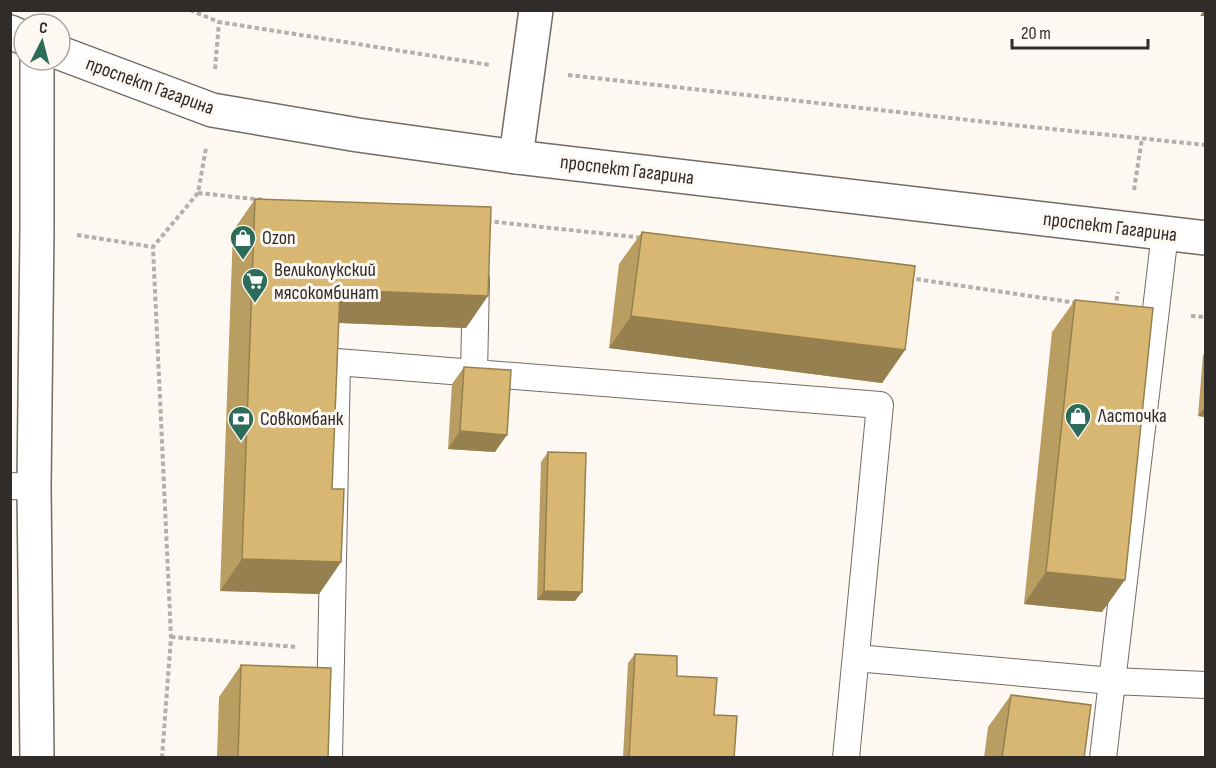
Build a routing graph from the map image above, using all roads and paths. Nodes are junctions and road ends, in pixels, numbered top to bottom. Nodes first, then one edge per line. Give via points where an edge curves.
1 (190, 10) edge
2 (536, 10) edge
3 (72, 58) edge
4 (526, 70) junction
5 (37, 72) edge
6 (1206, 144) edge
7 (516, 157) junction
8 (198, 193) dead end
9 (268, 200) edge
10 (478, 220) joint
11 (38, 229) junction
12 (1165, 233) junction
13 (1206, 238) edge
14 (654, 239) edge
15 (903, 277) edge
16 (1080, 303) edge
17 (1104, 307) edge
18 (1115, 309) edge
19 (1183, 315) dead end
20 (1206, 317) edge
21 (474, 373) junction
22 (22, 487) edge
23 (171, 636) junction
24 (332, 650) junction
25 (856, 658) junction
26 (1112, 681) junction
27 (1206, 685) edge
28 (37, 758) edge
29 (162, 758) edge
30 (329, 758) edge
31 (846, 758) edge
32 (1103, 758) edge

1 - 4 path via 219,22
2 - 4 main road
3 - 7 main road, проспект Гагарина via 212,110
4 - 6 path
4 - 7 main road
5 - 11 main road
7 - 12 main road, проспект Гагарина
8 - 9 path
10 - 14 path
10 - 21 lane
11 - 22 main road
11 - 23 path via 153,247
12 - 13 main road, проспект Гагарина
12 - 26 lane
15 - 16 path
17 - 18 path
19 - 20 path
21 - 24 lane via 337,362
21 - 25 lane via 880,405
22 - 28 main road
23 - 24 path
23 - 29 path
24 - 30 lane
25 - 26 lane
25 - 31 lane
26 - 27 lane
26 - 32 lane

